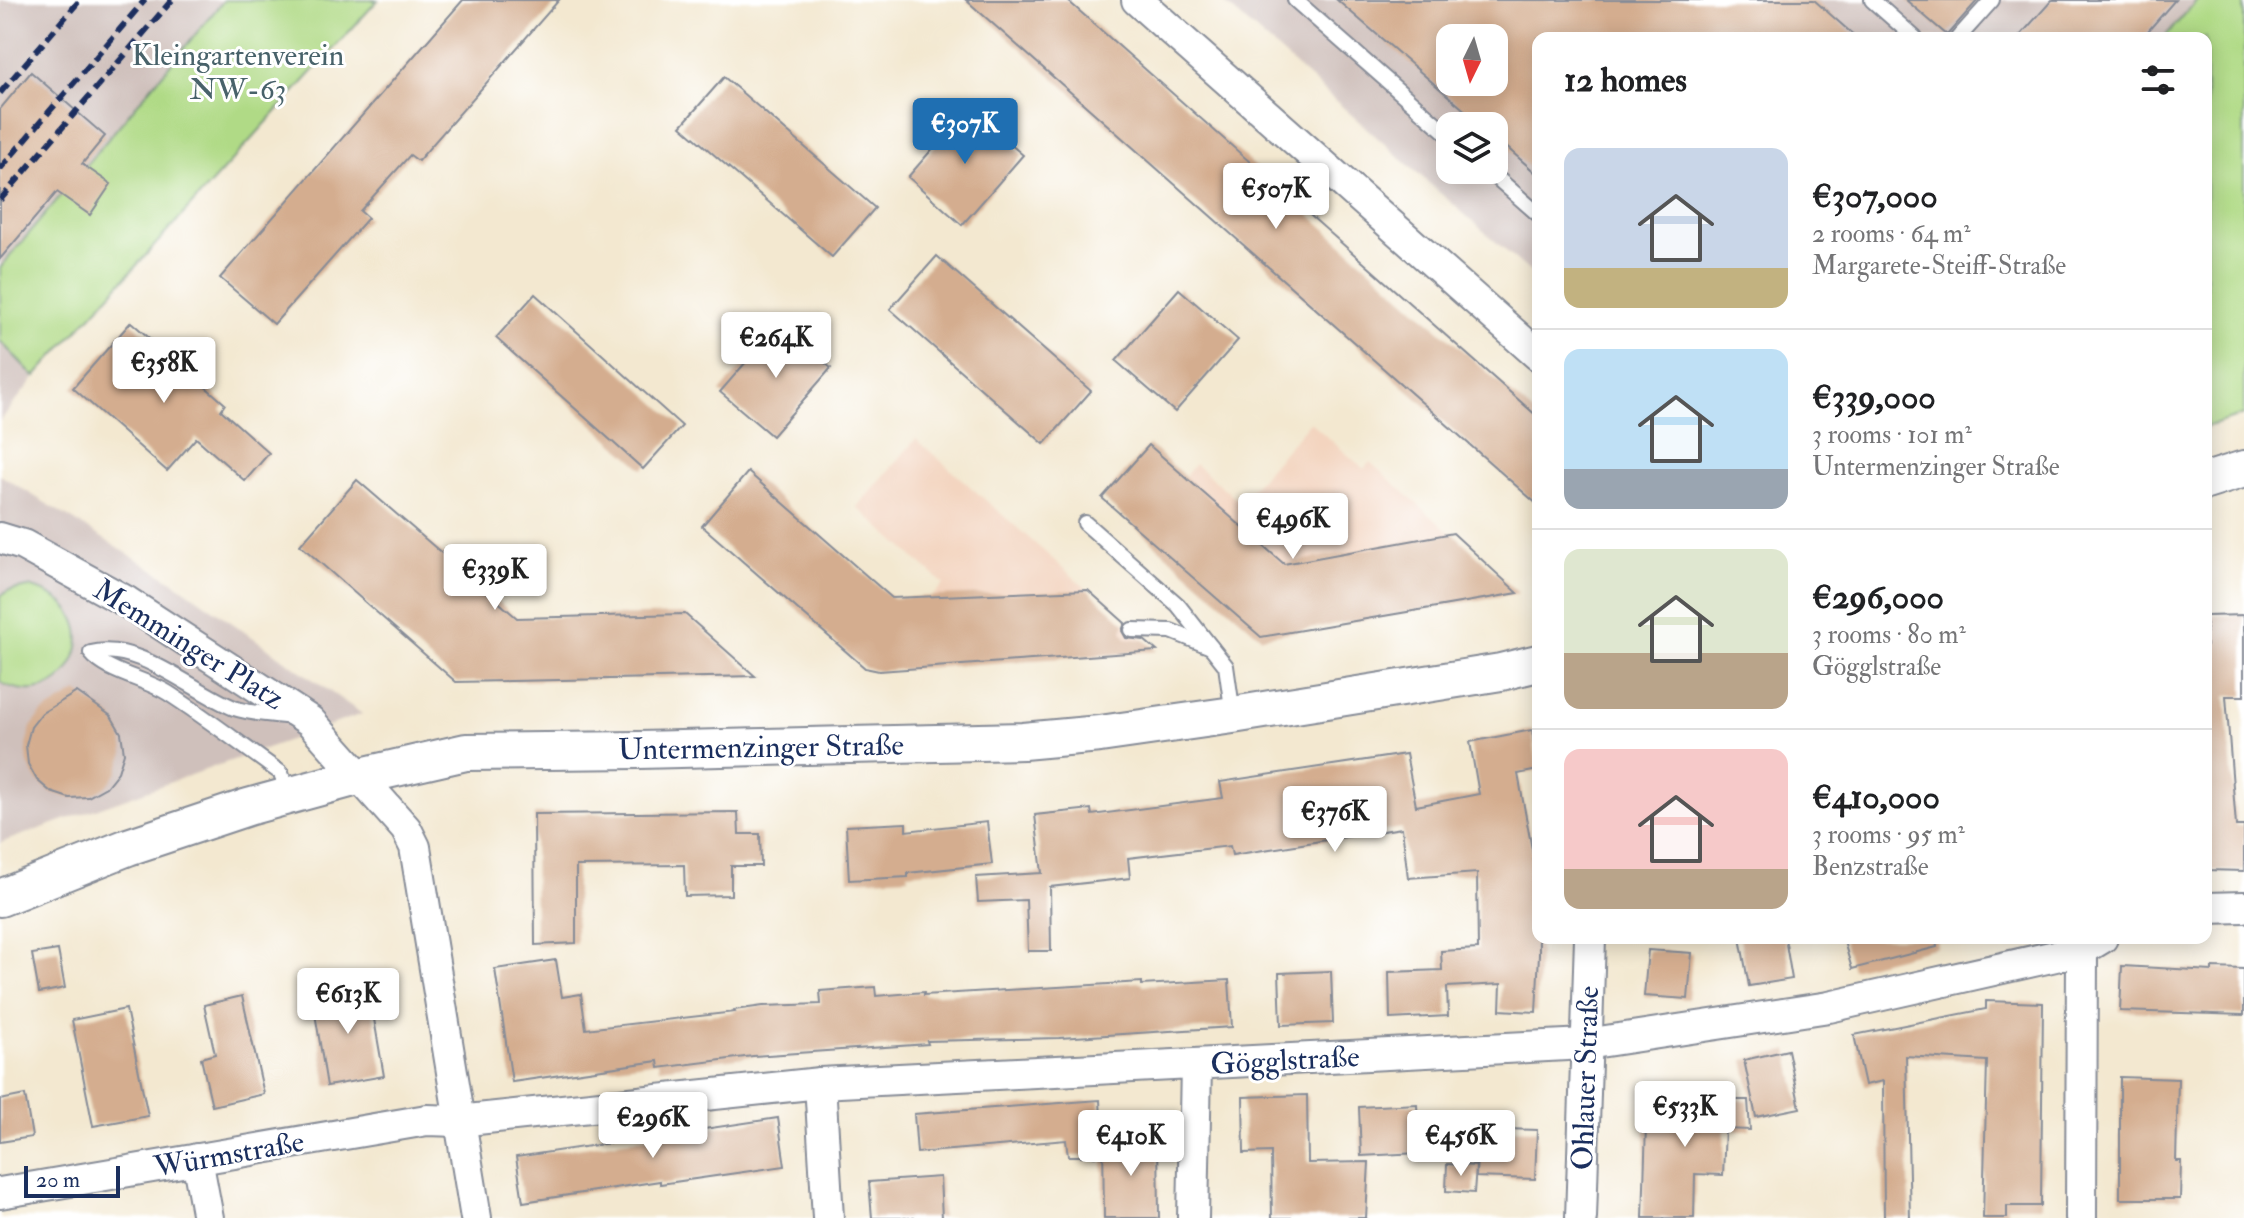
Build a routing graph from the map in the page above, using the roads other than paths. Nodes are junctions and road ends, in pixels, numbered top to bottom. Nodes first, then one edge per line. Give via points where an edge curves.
1 (1137, 0) edge
2 (1295, 0) edge
3 (1872, 0) edge
4 (1992, 0) edge
5 (1908, 32) edge
6 (1963, 32) edge
7 (1436, 124) edge
8 (1504, 184) edge
9 (1532, 209) edge
10 (1532, 350) edge
11 (2244, 469) edge
12 (2212, 479) edge
13 (1085, 523) dead end
14 (0, 538) edge
15 (1132, 630) dead end
16 (1211, 647) junction
17 (1532, 664) edge
18 (1233, 715) junction
19 (310, 721) junction
20 (361, 776) junction
21 (289, 796) junction
22 (0, 898) edge
23 (2244, 907) edge
24 (2212, 908) edge
25 (1590, 944) edge
26 (2092, 944) edge
27 (1586, 1044) junction
28 (1196, 1065) junction
29 (820, 1083) junction
30 (458, 1121) junction
31 (197, 1159) junction
32 (0, 1193) edge
33 (208, 1218) edge
34 (476, 1218) edge
35 (828, 1218) edge
36 (1193, 1218) edge
37 (1581, 1218) edge
38 (2081, 1218) edge

1 - 10 street
2 - 7 lane
3 - 5 lane
4 - 6 lane
8 - 9 lane
11 - 12 street
13 - 16 lane via 1178,605
14 - 19 street, Memminger Platz via 23,545 127,602
15 - 16 lane via 1171,631
16 - 18 lane via 1226,666
17 - 18 street, Untermenzinger Straße
18 - 20 street, Untermenzinger Straße via 1023,741 466,752
19 - 20 street, Memminger Platz
19 - 21 lane via 235,708 170,671 105,650 91,653 100,665 166,693 281,773
20 - 21 street, Untermenzinger Straße
20 - 30 street, Memminger Platz via 415,847
21 - 22 street, Untermenzinger Straße via 128,847
23 - 24 street
25 - 27 street, Ohlauer Straße
26 - 27 street, Gögglstraße via 1829,1007
26 - 38 street
27 - 28 street, Gögglstraße
27 - 37 street, Ohlauer Straße
28 - 29 street, Gögglstraße
28 - 36 street
29 - 30 street, Gögglstraße
29 - 35 street
30 - 31 street, Würmstraße via 427,1120
30 - 34 street, Memminger Platz
31 - 32 street, Würmstraße
31 - 33 street

